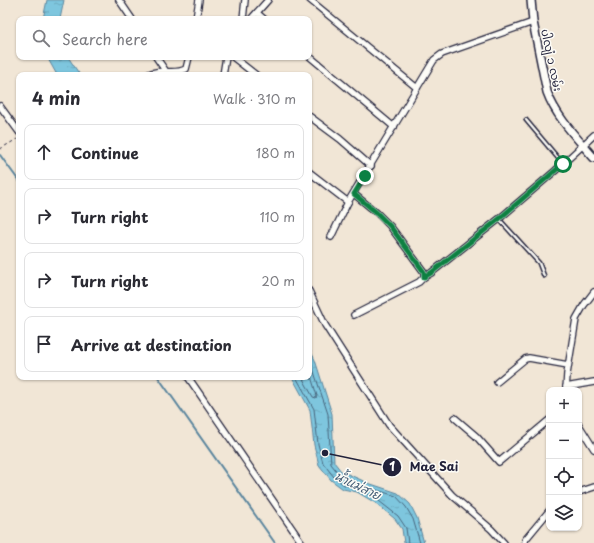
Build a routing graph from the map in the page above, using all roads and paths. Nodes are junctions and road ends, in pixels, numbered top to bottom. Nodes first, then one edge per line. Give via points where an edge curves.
1 (119, 0) edge
2 (199, 0) edge
3 (245, 0) edge
4 (268, 0) edge
5 (310, 0) edge
6 (531, 0) edge
7 (257, 13) junction
8 (130, 16) edge
9 (196, 16) edge
10 (242, 16) edge
11 (254, 16) edge
12 (260, 16) edge
13 (533, 22) junction
14 (312, 59) edge
15 (158, 60) edge
16 (188, 60) edge
17 (226, 60) edge
18 (237, 60) edge
19 (166, 72) edge
20 (175, 72) edge
21 (224, 72) edge
22 (252, 72) edge
23 (417, 88) junction
24 (0, 106) edge
25 (312, 118) edge
26 (526, 120) dead end
27 (394, 127) junction
28 (16, 128) edge
29 (594, 135) edge
30 (16, 139) edge
31 (583, 146) junction
32 (0, 149) edge
33 (594, 158) edge
34 (563, 164) junction
35 (371, 166) junction
36 (312, 174) edge
37 (354, 194) junction
38 (348, 202) junction
39 (499, 219) junction
40 (331, 237) dead end
41 (544, 276) dead end
42 (424, 277) junction
43 (594, 292) edge
44 (312, 297) edge
45 (354, 315) dead end
46 (568, 365) junction
47 (190, 380) edge
48 (497, 382) dead end
49 (594, 382) edge
50 (566, 387) edge
51 (571, 387) edge
52 (455, 418) dead end
53 (546, 423) edge
54 (582, 430) edge
55 (594, 449) edge
56 (594, 487) edge
57 (582, 491) edge
58 (546, 515) edge
59 (302, 543) edge
60 (504, 543) edge
61 (525, 543) edge

1 - 8 street
2 - 9 street
3 - 10 street
4 - 7 street
5 - 23 street
6 - 13 street, ပါလျံ ၁ လမ်း
7 - 11 street
7 - 12 street
13 - 23 street via 442,54 431,63
13 - 31 street, ပါလျံ ၁ လမ်း via 551,103
14 - 27 street
15 - 19 street
16 - 20 street via 186,69
17 - 21 street
18 - 22 street
23 - 27 street
24 - 28 street
25 - 35 street
26 - 34 lane
27 - 35 street
29 - 31 street
30 - 32 path
31 - 33 street, ပါလျံ ၁ လမ်း
31 - 34 street
34 - 39 street
35 - 37 street
36 - 38 street
37 - 38 street
37 - 42 street via 390,226 424,272
38 - 40 street
39 - 41 lane via 539,263
39 - 42 street
42 - 45 street via 420,282
43 - 46 street via 576,319
44 - 60 street via 325,325 388,425 452,495
46 - 48 street via 529,358
46 - 50 street
47 - 59 street
49 - 51 street
52 - 53 street via 476,436 499,462
54 - 55 street
56 - 57 street
58 - 61 street

